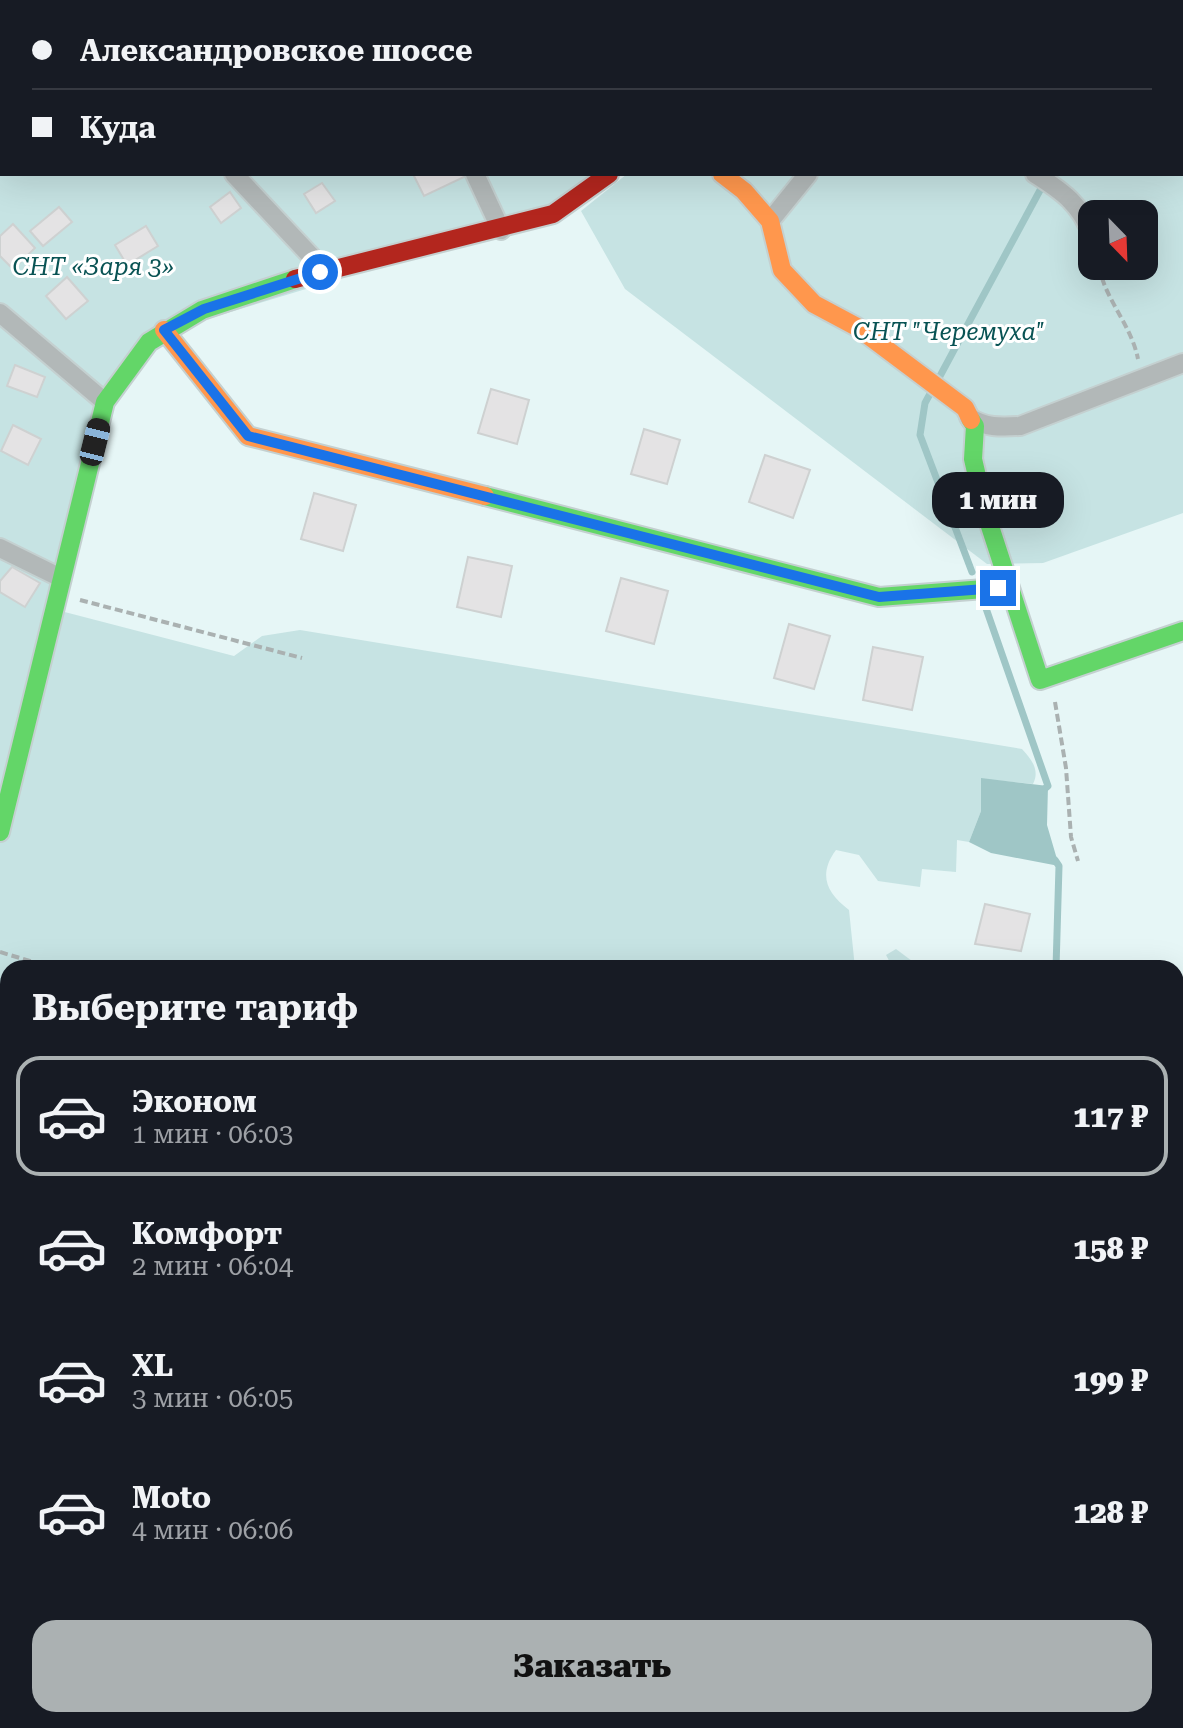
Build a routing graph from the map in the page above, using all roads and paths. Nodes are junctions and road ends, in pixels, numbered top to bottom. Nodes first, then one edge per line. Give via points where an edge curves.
1 (236, 176) edge
2 (476, 176) edge
3 (606, 176) edge
4 (725, 176) edge
5 (806, 176) edge
6 (1038, 176) edge
7 (1078, 208) edge
8 (770, 221) junction
9 (501, 230) junction
10 (324, 270) junction
11 (1102, 280) edge
12 (0, 313) edge
13 (164, 330) junction
14 (1183, 363) edge
15 (1141, 379) junction
16 (105, 402) junction
17 (969, 417) junction
18 (0, 548) edge
19 (59, 586) junction
20 (998, 588) dead end
21 (1183, 631) edge
22 (302, 658) dead end
23 (1051, 676) junction
24 (3, 807) edge
25 (0, 832) edge
26 (1078, 861) dead end
27 (0, 952) edge
28 (26, 960) edge

1 - 10 street
2 - 9 street
3 - 9 street via 553,214
4 - 8 street
5 - 8 street
6 - 7 street
8 - 17 street via 782,270 814,304 857,327 952,396
9 - 10 street
10 - 13 street via 204,309
11 - 15 path via 1135,346
12 - 16 street
13 - 16 street
13 - 20 street via 248,436 879,597
14 - 15 street
15 - 17 street via 1020,426 979,424
16 - 19 street
17 - 23 street via 975,426 973,459 1008,590 1040,680
18 - 19 street
19 - 22 path
19 - 24 street
21 - 23 street
23 - 26 path
24 - 25 street
27 - 28 path

